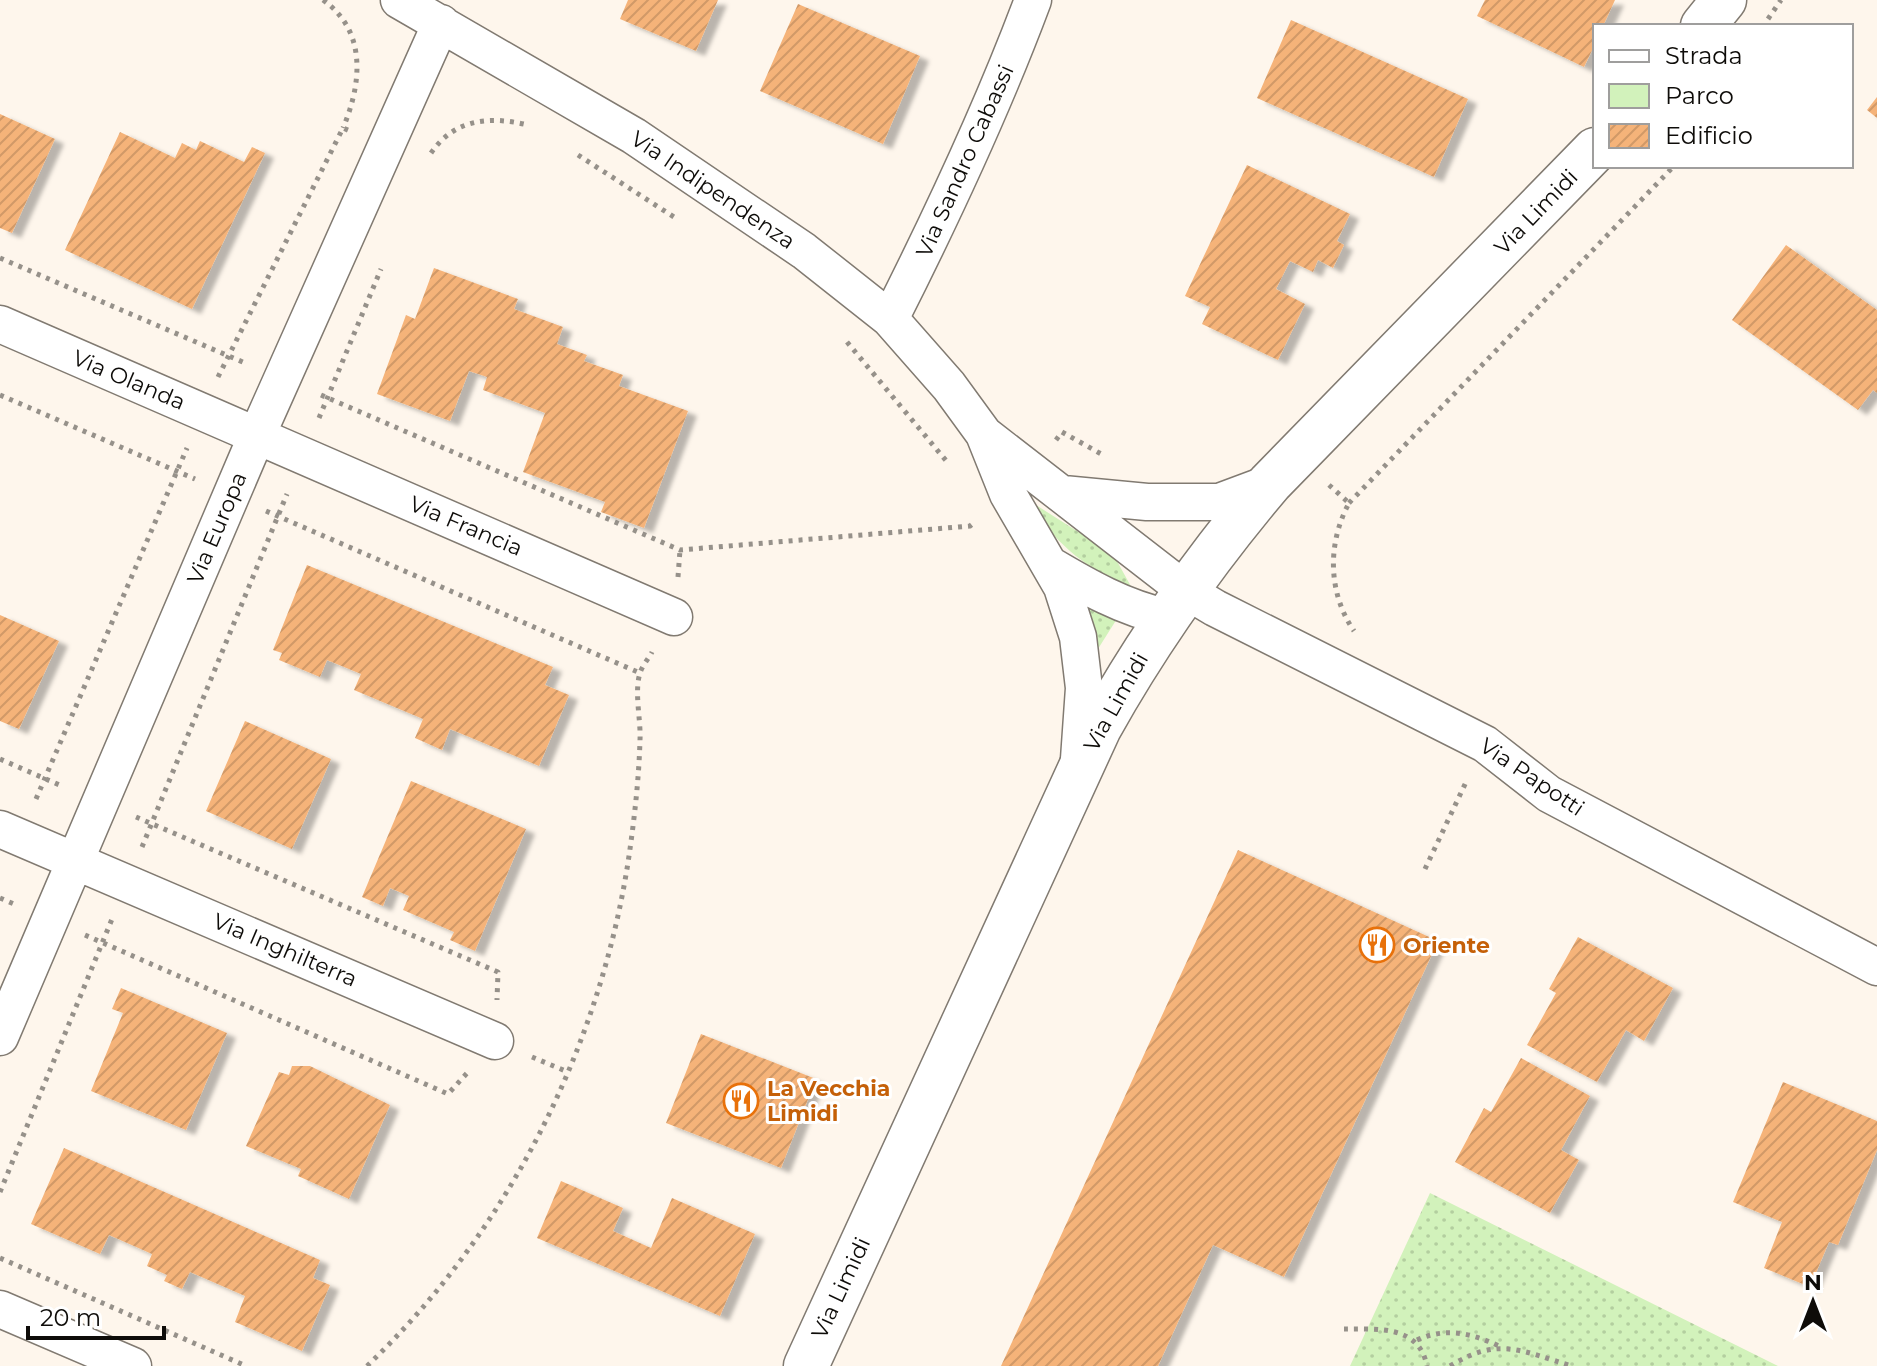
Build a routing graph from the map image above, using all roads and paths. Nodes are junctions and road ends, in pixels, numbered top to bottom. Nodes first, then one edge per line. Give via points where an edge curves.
1 (323, 0) edge
2 (399, 0) edge
3 (1033, 0) edge
4 (1724, 0) edge
5 (1781, 0) edge
6 (441, 23) junction
7 (1705, 24) edge
8 (1763, 24) edge
9 (532, 126) dead end
10 (343, 128) dead end
11 (572, 151) dead end
12 (1593, 152) edge
13 (424, 164) dead end
14 (1672, 168) edge
15 (678, 220) dead end
16 (0, 258) edge
17 (890, 319) junction
18 (0, 324) edge
19 (836, 332) dead end
20 (282, 379) junction
21 (0, 395) edge
22 (257, 435) junction
23 (1117, 458) dead end
24 (950, 465) dead end
25 (1283, 469) junction
26 (1020, 482) junction
27 (1062, 494) junction
28 (231, 496) junction
29 (1349, 503) junction
30 (1050, 565) junction
31 (1175, 604) junction
32 (674, 617) dead end
33 (1361, 641) dead end
34 (1485, 744) junction
35 (1076, 778) junction
36 (0, 829) edge
37 (74, 860) junction
38 (1425, 869) dead end
39 (1877, 967) edge
40 (0, 1037) edge
41 (495, 1041) dead end
42 (0, 1258) edge
43 (0, 1309) edge
44 (1344, 1329) dead end
45 (1417, 1340) junction
46 (1500, 1346) junction
47 (133, 1366) edge
48 (246, 1366) edge
49 (367, 1366) edge
50 (806, 1366) edge
51 (1427, 1366) edge
52 (1450, 1366) edge
53 (1572, 1366) edge

1 - 10 path via 350,30 357,52 355,100
2 - 6 street, Via Indipendenza
3 - 17 street, Via Sandro Cabassi via 998,95
4 - 7 main road
5 - 8 path
6 - 17 street, Via Indipendenza via 634,136 804,251
6 - 20 street, Via Europa
9 - 13 path via 501,119 474,121 455,129
11 - 15 path
12 - 25 main road, Via Limidi
14 - 29 path
16 - 20 path
17 - 26 street, Via Indipendenza via 949,386
18 - 22 street, Via Olanda
19 - 24 path
20 - 22 street, Via Europa
20 - 26 path via 680,550 970,526
21 - 28 path
22 - 28 street, Via Europa
22 - 32 street, Via Francia
23 - 26 path via 1062,432
25 - 27 street via 1219,502
25 - 29 path
25 - 31 main road, Via Limidi
26 - 27 street
26 - 30 street, Via Indipendenza
27 - 31 street
28 - 37 street, Via Europa
28 - 49 path via 640,673 637,795 626,877 612,943 568,1072 505,1194 467,1251
29 - 33 path via 1340,519 1332,565 1344,616
30 - 31 street, Via Indipendenza via 1145,613
30 - 35 street, Via Indipendenza via 1078,637 1084,688
31 - 34 street, Via Papotti
31 - 35 main road, Via Limidi via 1136,661
34 - 38 path
34 - 39 street, Via Papotti via 1549,794
35 - 50 main road, Via Limidi
36 - 37 street, Via Inghilterra
37 - 40 street, Via Europa
37 - 41 street, Via Inghilterra
42 - 48 path
43 - 47 street
44 - 45 path via 1386,1330
45 - 46 path via 1449,1332 1472,1334
45 - 51 path
46 - 52 path
46 - 53 path

